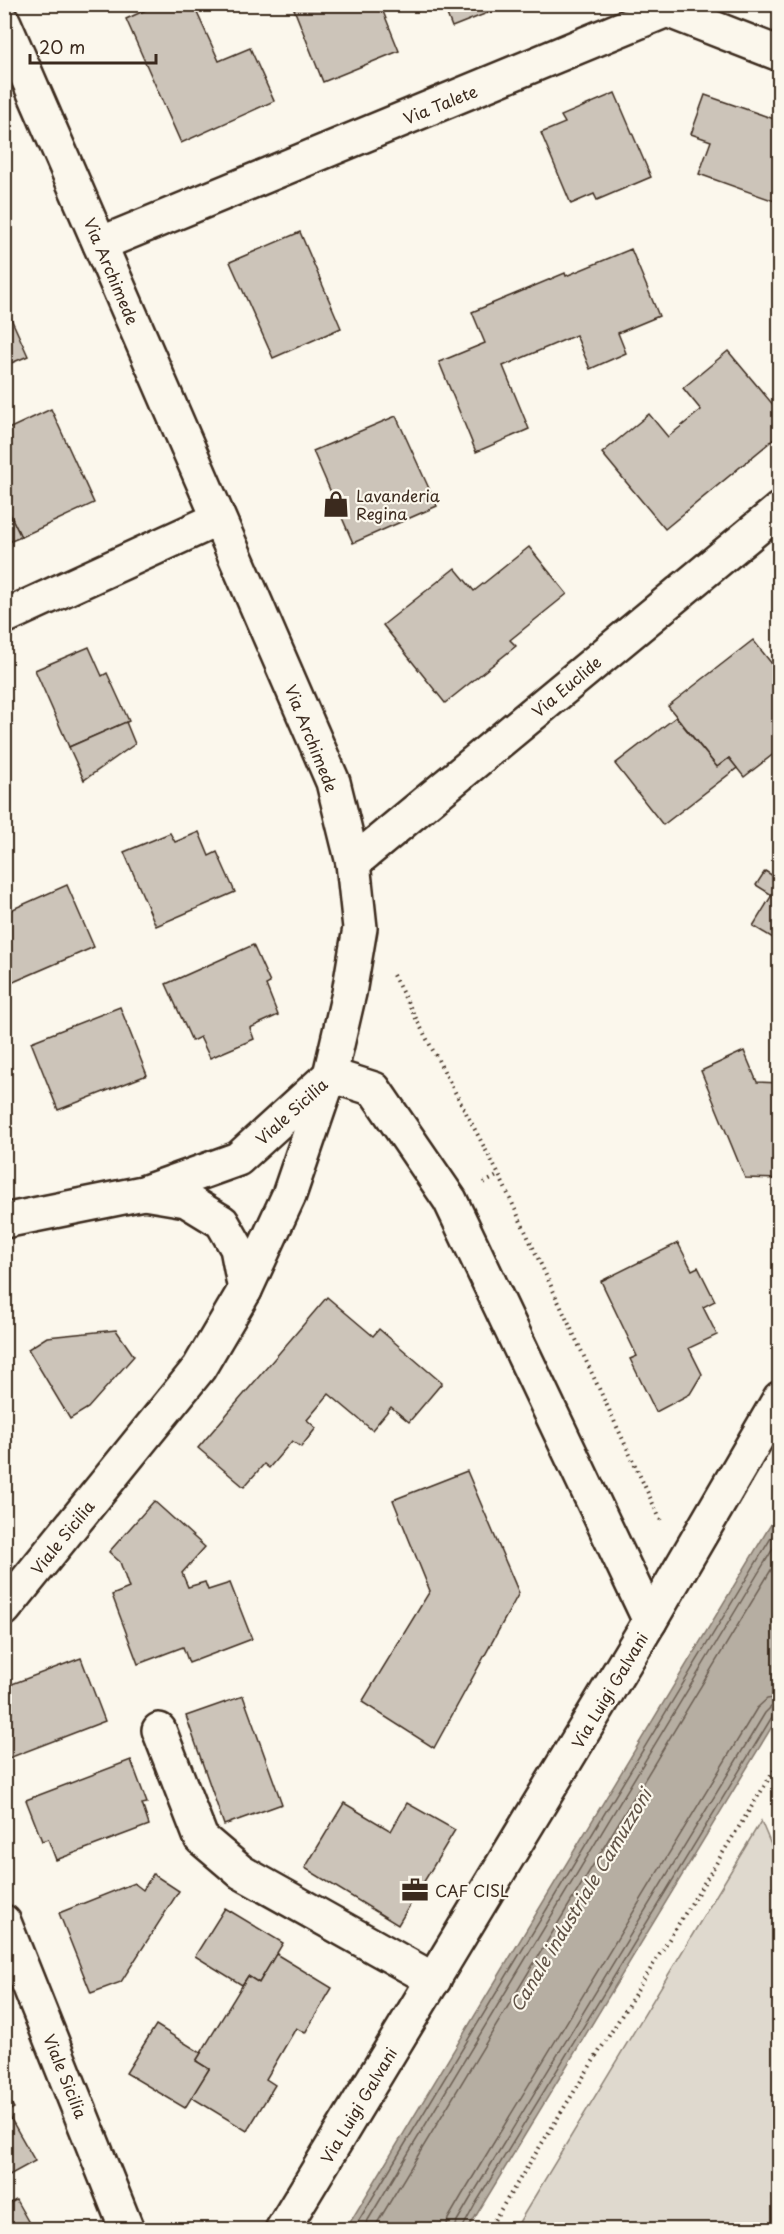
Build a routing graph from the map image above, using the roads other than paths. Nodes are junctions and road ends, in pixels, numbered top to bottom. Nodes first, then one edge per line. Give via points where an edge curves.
1 (4, 23) edge
2 (780, 54) edge
3 (100, 244) junction
4 (780, 509) edge
5 (218, 519) junction
6 (4, 617) edge
7 (353, 863) junction
8 (330, 1075) junction
9 (143, 1193) junction
10 (4, 1221) edge
11 (245, 1290) junction
12 (780, 1398) edge
13 (4, 1609) edge
14 (650, 1621) junction
15 (159, 1731) dead end
16 (4, 1922) edge
17 (434, 1980) junction
18 (127, 2229) edge
19 (282, 2229) edge

1 - 3 street, Via Archimede
2 - 3 street, Via Talete via 667,10
3 - 5 street, Via Archimede
4 - 7 street, Via Euclide
5 - 6 street
5 - 7 street, Via Archimede via 333,782
7 - 8 street, Via Archimede via 360,928
8 - 9 street, Viale Sicilia via 237,1159
8 - 11 street, Viale Sicilia via 289,1195
8 - 14 street via 374,1089 450,1200
9 - 10 street, Viale Sicilia
9 - 11 street, Viale Sicilia via 186,1200 222,1222 237,1248
11 - 13 street, Viale Sicilia via 199,1368
12 - 14 street, Via Luigi Galvani
14 - 17 street, Via Luigi Galvani
15 - 17 street via 201,1838 241,1872
16 - 18 street, Viale Sicilia
17 - 19 street, Via Luigi Galvani

